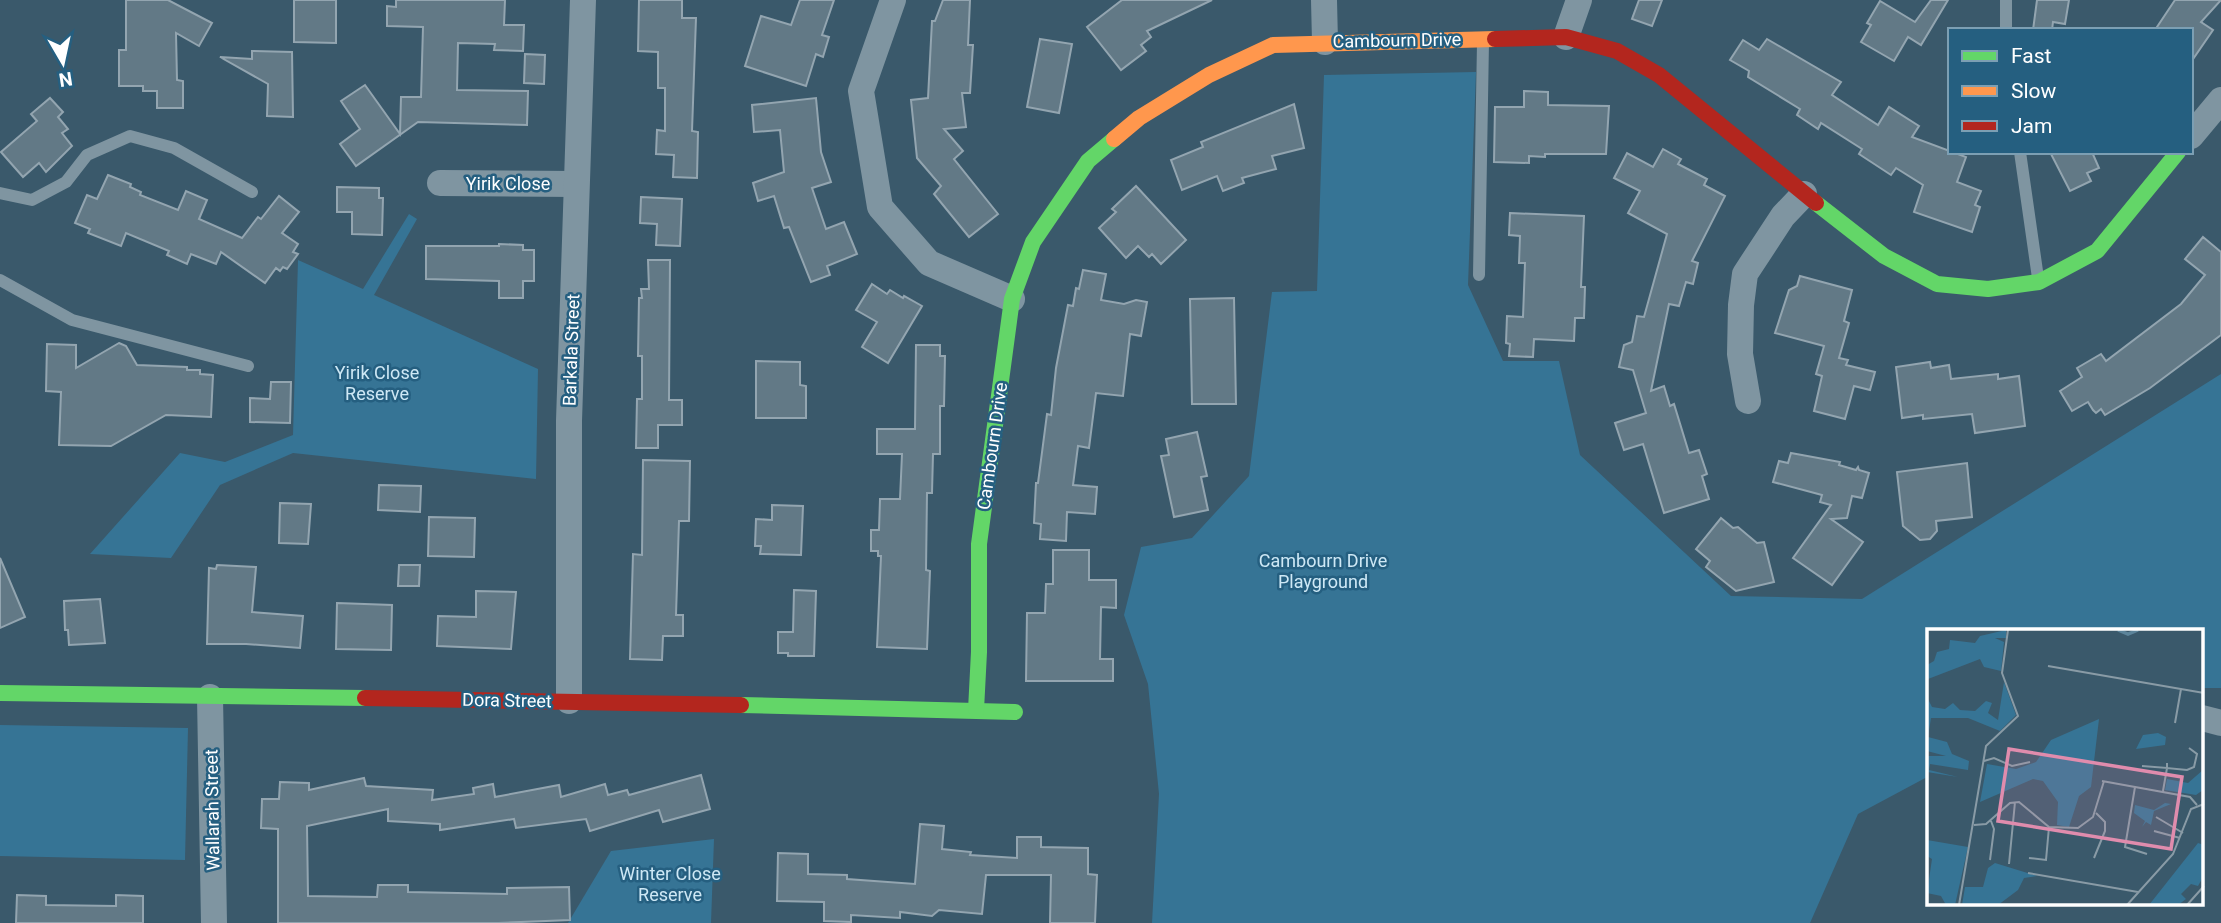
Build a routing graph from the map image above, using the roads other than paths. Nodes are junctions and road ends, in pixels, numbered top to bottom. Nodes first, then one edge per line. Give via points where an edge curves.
1 (583, 0) edge
2 (893, 0) edge
3 (1324, 0) edge
4 (1579, 0) edge
5 (2006, 0) edge
6 (2006, 28) edge
7 (1566, 37) junction
8 (1483, 38) junction
9 (1325, 42) junction
10 (2221, 100) edge
11 (2193, 134) edge
12 (2020, 154) edge
13 (2176, 154) edge
14 (440, 183) dead end
15 (576, 184) junction
16 (252, 192) dead end
17 (0, 193) edge
18 (1804, 194) junction
19 (1479, 275) dead end
20 (0, 280) edge
21 (2039, 282) junction
22 (1012, 299) junction
23 (248, 366) dead end
24 (1748, 401) dead end
25 (0, 693) edge
26 (210, 697) junction
27 (569, 701) junction
28 (976, 710) junction
29 (1015, 712) dead end
30 (2204, 719) edge
31 (2221, 723) edge
32 (214, 923) edge

1 - 15 street, Barkala Street
2 - 22 street via 861,91 880,207 929,263
3 - 9 street
4 - 7 street
5 - 6 lane
7 - 8 street, Cambourn Drive
7 - 18 street, Cambourn Drive via 1617,51 1659,75
8 - 9 street, Cambourn Drive
8 - 19 lane
9 - 22 street, Cambourn Drive via 1273,45 1209,75 1139,118 1088,161 1033,242
10 - 11 street
12 - 21 lane
13 - 21 street, Cambourn Drive via 2097,251
14 - 15 street, Yirik Close
15 - 27 street, Barkala Street via 569,421
16 - 17 lane via 174,148 130,136 87,155 66,182 33,200
18 - 21 street, Cambourn Drive via 1884,256 1937,284 1988,289
18 - 24 street via 1783,216 1745,274 1740,354
20 - 23 lane via 72,320
22 - 28 street, Cambourn Drive via 979,544
25 - 26 street, Dora Street
26 - 27 street, Dora Street
26 - 32 street, Wallarah Street
27 - 28 street, Dora Street
28 - 29 street, Dora Street
30 - 31 street

